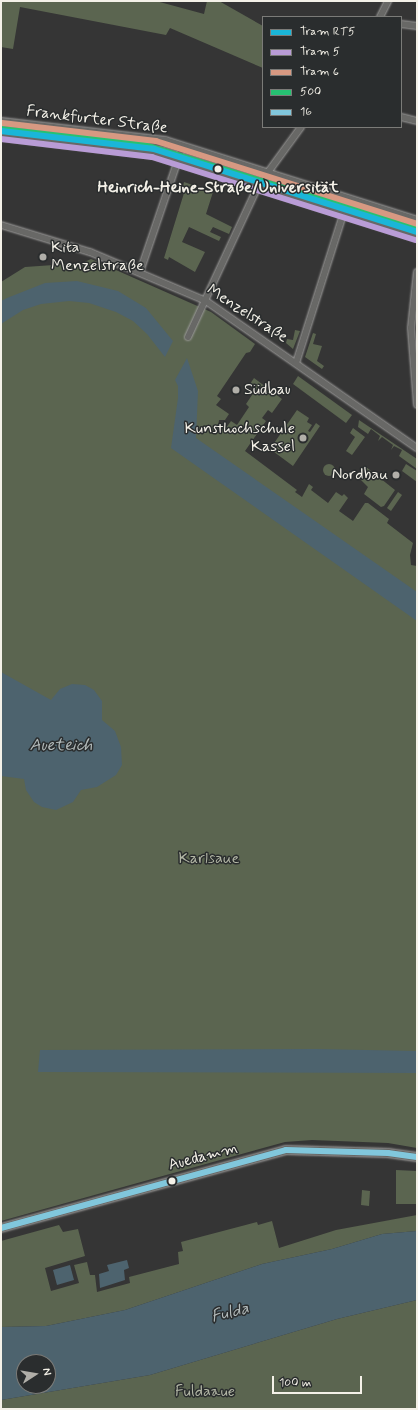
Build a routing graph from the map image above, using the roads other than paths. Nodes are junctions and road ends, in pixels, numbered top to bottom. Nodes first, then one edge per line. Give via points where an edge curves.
1 (388, 1) edge
2 (380, 16) edge
3 (402, 24) edge
4 (417, 26) edge
5 (402, 117) edge
6 (417, 121) edge
7 (1, 123) edge
8 (300, 128) edge
9 (1, 135) edge
10 (182, 148) junction
11 (176, 160) junction
12 (266, 176) junction
13 (258, 186) junction
14 (344, 212) junction
15 (417, 222) edge
16 (1, 225) edge
17 (417, 236) edge
18 (140, 272) junction
19 (417, 272) edge
20 (206, 301) junction
21 (414, 328) edge
22 (188, 337) dead end
23 (296, 363) junction
24 (417, 398) edge
25 (417, 405) edge
26 (416, 446) edge
27 (417, 1157) edge
28 (1, 1228) edge

1 - 2 street
3 - 4 street
5 - 6 street
7 - 10 main road, Frankfurter Straße via 142,138
8 - 12 street
9 - 11 main road, Frankfurter Straße via 138,151
10 - 11 street
10 - 12 main road, Frankfurter Straße
11 - 13 main road, Frankfurter Straße
11 - 18 street
12 - 13 street
12 - 15 main road, Frankfurter Straße
13 - 14 main road, Frankfurter Straße
13 - 20 street
14 - 17 main road, Frankfurter Straße
14 - 23 street
16 - 18 street, Menzelstraße via 74,246
18 - 20 street, Menzelstraße
19 - 21 street
20 - 22 street
20 - 23 street, Menzelstraße
21 - 24 street
23 - 26 street, Menzelstraße
24 - 25 street
27 - 28 street, Auedamm via 388,1153 286,1150

